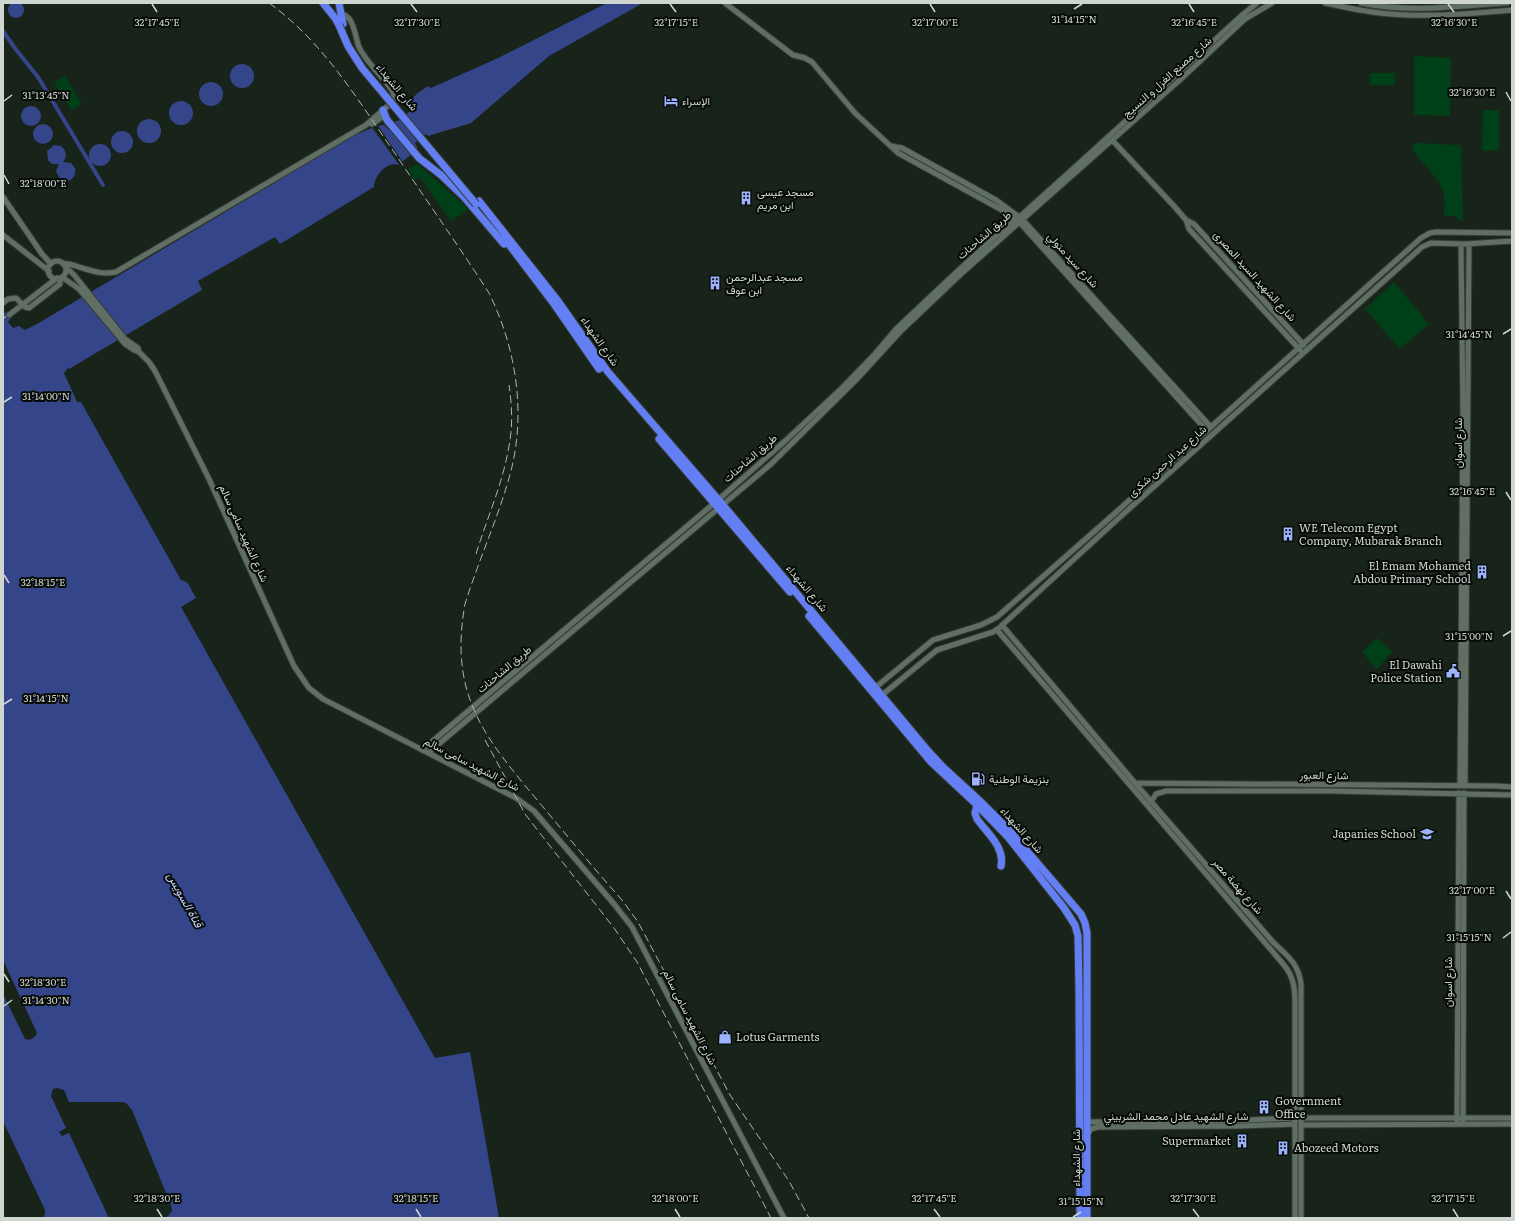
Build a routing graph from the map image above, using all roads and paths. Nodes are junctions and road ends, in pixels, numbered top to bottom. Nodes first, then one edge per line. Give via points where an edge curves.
1 (323, 3) edge
2 (340, 3) edge
3 (725, 3) edge
4 (1257, 3) edge
5 (1272, 3) edge
6 (1325, 3) edge
7 (1361, 3) edge
8 (1507, 3) edge
9 (1512, 10) edge
10 (340, 14) junction
11 (341, 25) junction
12 (382, 114) junction
13 (1112, 140) junction
14 (1077, 168) junction
15 (3, 197) edge
16 (478, 202) junction
17 (1019, 220) junction
18 (1186, 220) junction
19 (1512, 233) edge
20 (1500, 234) junction
21 (3, 235) edge
22 (1500, 241) junction
23 (1512, 241) edge
24 (1461, 244) junction
25 (1468, 244) junction
26 (515, 253) junction
27 (1402, 255) junction
28 (1410, 257) junction
29 (1393, 263) junction
30 (51, 264) junction
31 (64, 265) junction
32 (1398, 268) junction
33 (49, 271) junction
34 (60, 278) junction
35 (81, 287) junction
36 (3, 303) edge
37 (22, 305) junction
38 (1342, 309) junction
39 (1346, 314) junction
40 (9, 315) dead end
41 (1303, 344) junction
42 (1298, 348) junction
43 (1307, 348) junction
44 (1302, 353) junction
45 (1264, 378) junction
46 (1269, 384) junction
47 (1209, 429) junction
48 (785, 441) junction
49 (790, 446) junction
50 (776, 449) junction
51 (781, 454) junction
52 (718, 504) junction
53 (1068, 555) junction
54 (1073, 559) junction
55 (1060, 562) junction
56 (1064, 567) junction
57 (775, 572) junction
58 (633, 573) junction
59 (638, 577) junction
60 (618, 585) junction
61 (623, 590) junction
62 (1002, 625) junction
63 (997, 630) junction
64 (957, 632) junction
65 (946, 636) junction
66 (551, 642) junction
67 (960, 642) junction
68 (949, 645) junction
69 (555, 646) junction
70 (1020, 647) junction
71 (1015, 651) junction
72 (885, 680) junction
73 (876, 687) junction
74 (891, 688) junction
75 (882, 695) junction
76 (422, 750) junction
77 (428, 753) junction
78 (1135, 783) junction
79 (1201, 784) junction
80 (1371, 785) junction
81 (1463, 786) junction
82 (1496, 786) junction
83 (1512, 787) edge
84 (1202, 791) junction
85 (1371, 792) junction
86 (1461, 793) junction
87 (1495, 794) junction
88 (1512, 795) edge
89 (1151, 802) junction
90 (977, 805) junction
91 (1001, 866) dead end
92 (1071, 901) junction
93 (1064, 908) junction
94 (1081, 914) junction
95 (1072, 920) junction
96 (1298, 1020) junction
97 (1298, 1031) junction
98 (1295, 1118) junction
99 (1301, 1118) junction
100 (1512, 1118) edge
101 (1460, 1121) junction
102 (1087, 1122) junction
103 (1223, 1123) junction
104 (1295, 1124) junction
105 (1301, 1124) junction
106 (1512, 1124) edge
107 (1087, 1136) junction
108 (1083, 1168) junction
109 (1083, 1182) junction
110 (1295, 1207) junction
111 (1301, 1207) junction
112 (784, 1218) edge
113 (1080, 1218) edge
114 (1086, 1218) edge
115 (1295, 1218) edge
116 (1301, 1218) edge

1 - 11 highway
2 - 10 highway
3 - 17 street, شارع سيد متولي via 793,55 812,62 855,113 891,146 902,148 996,200
4 - 14 street, شارع مصنع الغزل و النسيج
5 - 13 street, شارع مصنع الغزل و النسيج via 1244,19
6 - 9 street via 1396,15 1452,15
7 - 8 street via 1430,9
10 - 11 highway
10 - 12 street via 345,14 349,18 364,57 393,92 393,102
11 - 16 highway, شارع الشهداء via 366,66
12 - 26 highway via 419,158 452,185 501,241
12 - 31 street via 371,124 116,272 97,272 70,264
13 - 14 street, شارع مصنع الغزل و النسيج
13 - 18 street, شارع الشهيد السيد المصرى
14 - 17 street, طريق الشاحنات
15 - 30 street
16 - 26 highway, شارع الشهداء
16 - 52 highway, شارع الشهداء via 558,300 608,372
17 - 47 street, شارع سيد متولي
17 - 48 street, طريق الشاحنات via 991,240 896,329 842,388
17 - 49 street, طريق الشاحنات via 900,332
18 - 41 street, شارع الشهيد السيد المصرى via 1194,224
18 - 42 street, شارع الشهيد السيد المصرى via 1190,229
19 - 20 street
20 - 22 street
20 - 27 street, شارع عبد الرحمن شكرى via 1430,233
21 - 33 street
22 - 23 street, شارع عبد الرحمن شكرى
22 - 25 street, شارع عبد الرحمن شكرى
24 - 25 street, شارع عبد الرحمن شكرى
24 - 28 street, شارع عبد الرحمن شكرى via 1431,242
24 - 81 street, شارع اسوان
25 - 81 street, شارع اسوان
26 - 52 highway, شارع الشهداء via 602,373
27 - 28 street via 1404,258
27 - 29 street, شارع عبد الرحمن شكرى
28 - 32 street, شارع عبد الرحمن شكرى
29 - 32 street
29 - 38 street, شارع عبد الرحمن شكرى
30 - 31 street via 58,261
30 - 33 street
31 - 34 street via 65,272
31 - 35 street via 73,272
32 - 39 street, شارع عبد الرحمن شكرى
33 - 34 street via 52,277
34 - 35 street
34 - 37 street
35 - 76 street, شارع الشهيد سامى سالم via 129,348 139,352 153,367 298,674 324,699
36 - 37 street via 16,298
37 - 40 street
38 - 39 street
38 - 41 street, شارع عبد الرحمن شكرى
39 - 43 street, شارع عبد الرحمن شكرى
41 - 42 street, شارع عبد الرحمن شكرى
41 - 43 street, شارع الشهيد السيد المصرى
42 - 44 street, شارع الشهيد السيد المصرى
42 - 45 street, شارع عبد الرحمن شكرى
43 - 44 street, شارع عبد الرحمن شكرى
44 - 46 street, شارع عبد الرحمن شكرى
45 - 46 street
45 - 47 street, شارع عبد الرحمن شكرى
46 - 54 street, شارع عبد الرحمن شكرى
47 - 53 street, شارع عبد الرحمن شكرى
48 - 49 street via 786,445
48 - 50 street, طريق الشاحنات
49 - 51 street, طريق الشاحنات
50 - 51 street
50 - 52 street, طريق الشاحنات
51 - 52 street, طريق الشاحنات
52 - 57 highway, شارع الشهداء
52 - 58 street, طريق الشاحنات
52 - 59 street, طريق الشاحنات
53 - 54 street
53 - 55 street, شارع عبد الرحمن شكرى
54 - 56 street, شارع عبد الرحمن شكرى
55 - 56 street
55 - 64 street, شارع عبد الرحمن شكرى via 992,620
56 - 62 street, شارع عبد الرحمن شكرى
57 - 73 highway, شارع الشهداء
57 - 90 highway, شارع الشهداء via 931,762
58 - 59 street
58 - 60 street, طريق الشاحنات
59 - 61 street, طريق الشاحنات
60 - 61 street
60 - 66 street, طريق الشاحنات
61 - 69 street, طريق الشاحنات
62 - 63 street, شارع عبد الرحمن شكرى
62 - 70 street, شارع نهضة مصر
63 - 67 street, شارع عبد الرحمن شكرى
63 - 71 street, شارع نهضة مصر
64 - 65 street, شارع عبد الرحمن شكرى
64 - 67 street
65 - 68 street
65 - 72 street, شارع عبد الرحمن شكرى via 929,643
66 - 69 street via 551,645
66 - 76 street, طريق الشاحنات
67 - 68 street, شارع عبد الرحمن شكرى
68 - 74 street, شارع عبد الرحمن شكرى via 933,652
69 - 77 street, طريق الشاحنات
70 - 71 street
70 - 78 street, شارع نهضة مصر
71 - 96 street, شارع نهضة مصر via 1284,965 1294,987
72 - 73 street, شارع عبد الرحمن شكرى
72 - 74 street
73 - 75 highway, شارع الشهداء
74 - 75 street, شارع عبد الرحمن شكرى
75 - 92 highway, شارع الشهداء via 935,759 1002,822
76 - 77 street, شارع الشهيد سامى سالم
77 - 112 street, شارع الشهيد سامى سالم via 529,806 625,918 639,940
78 - 79 street, شارع العبور
78 - 89 street, شارع نهضة مصر
79 - 80 street, شارع العبور
79 - 84 street
80 - 81 street, شارع العبور
80 - 85 street
81 - 82 street, شارع العبور
82 - 83 street, شارع العبور
82 - 87 street via 1498,788
84 - 85 street, شارع العبور
84 - 89 street, شارع العبور via 1166,791 1156,794
85 - 86 street, شارع العبور
86 - 87 street, شارع العبور
86 - 101 street, شارع اسوان
87 - 88 street, شارع العبور
89 - 96 street, شارع نهضة مصر via 1273,942 1292,960 1300,980
90 - 91 highway via 977,818 1000,850
90 - 93 highway, شارع الشهداء via 1008,837
92 - 93 highway via 1069,907
92 - 94 highway, شارع الشهداء
93 - 95 highway, شارع الشهداء
94 - 95 highway via 1074,916
94 - 102 highway, شارع الشهداء via 1087,933
95 - 108 highway, شارع الشهداء via 1078,936
96 - 97 street, شارع نهضة مصر
97 - 98 street, شارع نهضة مصر
97 - 99 street, شارع نهضة مصر
98 - 103 street, شارع الشهيد عادل محمد الشربيني
98 - 104 street, شارع نهضة مصر
99 - 101 street
99 - 105 street, شارع نهضة مصر
100 - 101 street
101 - 105 street
101 - 106 street
102 - 103 street, شارع الشهيد عادل محمد الشربيني
102 - 107 highway, شارع الشهداء
103 - 104 street, شارع الشهيد عادل محمد الشربيني
103 - 107 street, شارع الشهيد عادل محمد الشربيني via 1098,1127 1091,1129
104 - 110 street, شارع نهضة مصر
105 - 111 street, شارع نهضة مصر
107 - 108 highway, شارع الشهداء
108 - 109 highway, شارع الشهداء
109 - 113 highway, شارع الشهداء
109 - 114 highway, شارع الشهداء
110 - 111 street
110 - 115 street, شارع نهضة مصر
111 - 116 street, شارع نهضة مصر

